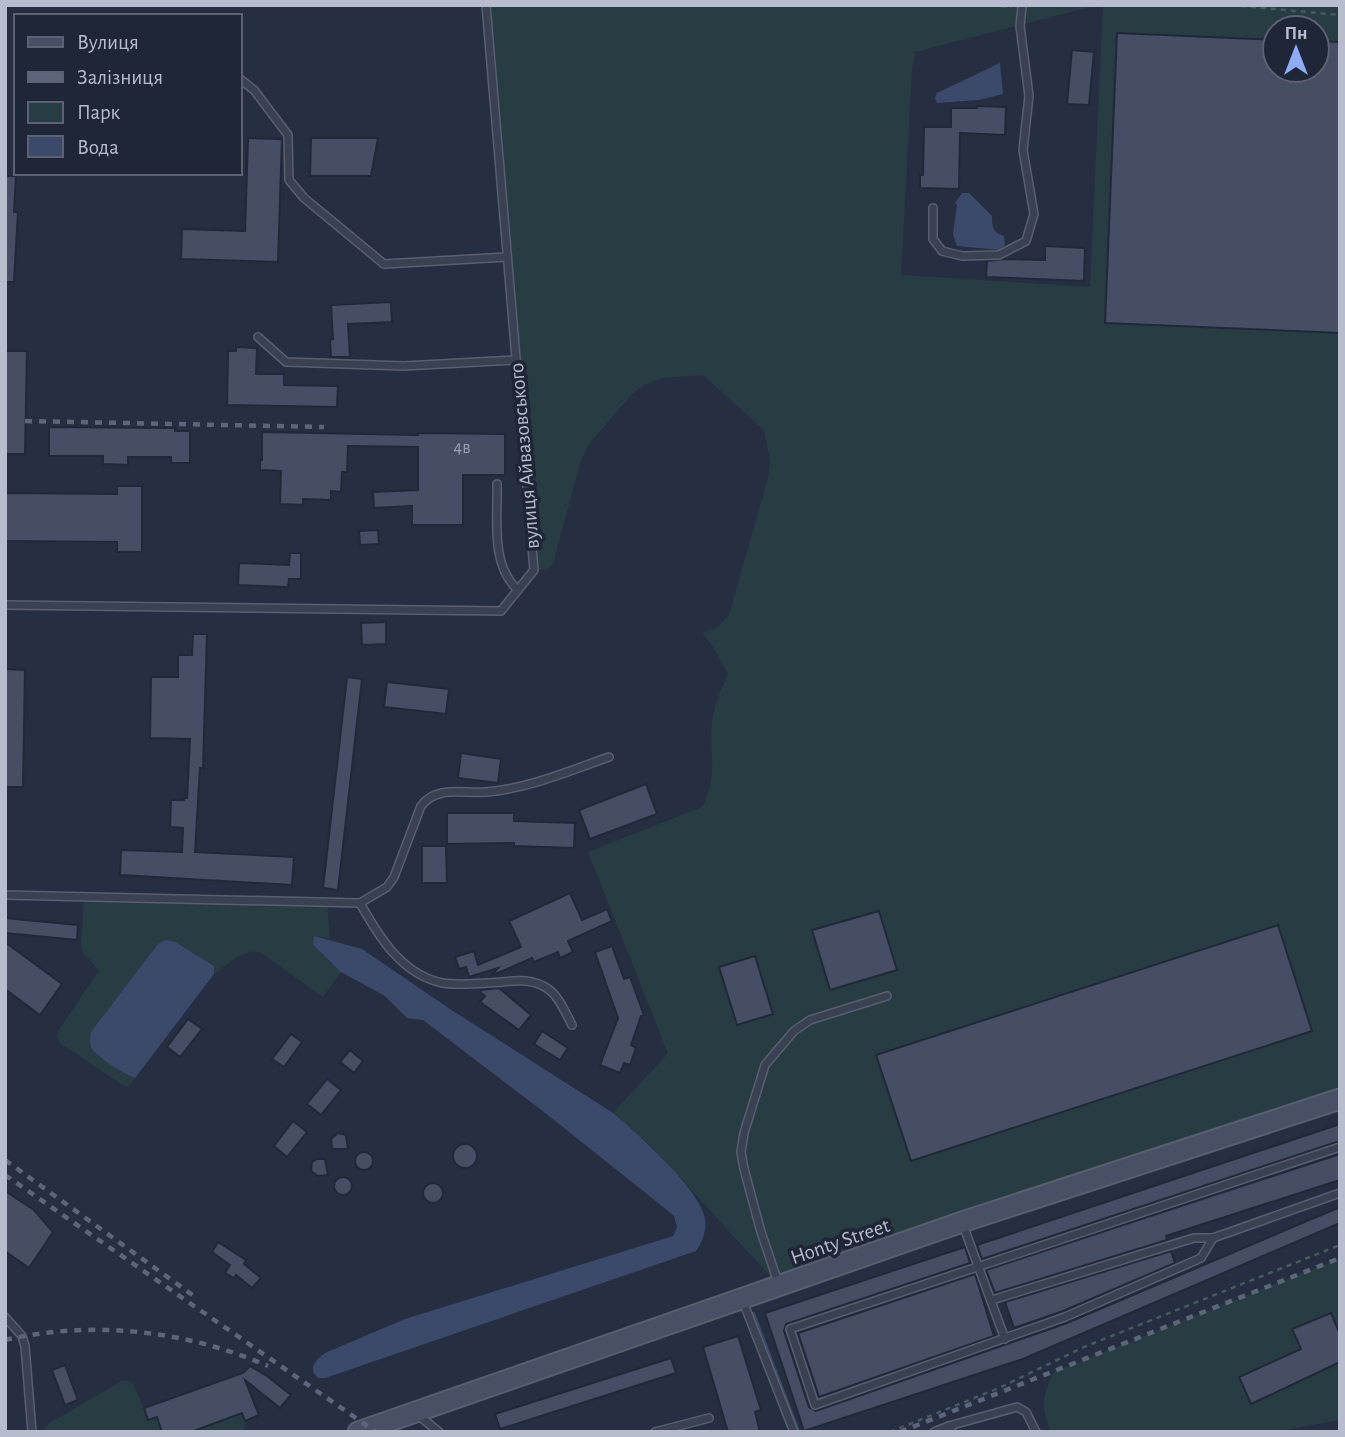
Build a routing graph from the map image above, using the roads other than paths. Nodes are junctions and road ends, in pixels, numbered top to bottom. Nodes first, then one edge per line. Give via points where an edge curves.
1 (486, 5) edge
2 (1022, 7) dead end
3 (242, 81) edge
4 (933, 208) dead end
5 (507, 257) junction
6 (258, 337) dead end
7 (516, 360) junction
8 (496, 484) dead end
9 (518, 590) junction
10 (5, 605) edge
11 (609, 757) dead end
12 (5, 895) edge
13 (360, 903) junction
14 (887, 996) dead end
15 (572, 1025) dead end
16 (1340, 1099) edge
17 (1340, 1147) edge
18 (1340, 1193) edge
19 (962, 1223) junction
20 (1213, 1238) junction
21 (977, 1266) junction
22 (779, 1286) junction
23 (741, 1299) junction
24 (992, 1300) junction
25 (5, 1317) edge
26 (1005, 1339) junction
27 (416, 1412) junction
28 (709, 1418) dead end
29 (951, 1429) edge
30 (32, 1432) edge
31 (358, 1432) edge
32 (439, 1432) edge
33 (655, 1432) edge
34 (794, 1432) edge
35 (934, 1432) edge
36 (1036, 1432) edge

1 - 5 lane, вулиця Айвазовського
2 - 4 lane via 1029,96 1023,150 1034,214 1026,241 999,255 962,256 942,251 933,239
3 - 5 lane via 288,135 289,180 304,198 384,264
5 - 7 lane, вулиця Айвазовського
6 - 7 lane via 286,362 404,366
7 - 9 lane, вулиця Айвазовського via 534,570
8 - 9 lane via 499,554 507,580
9 - 10 lane, вулиця Айвазовського via 501,611
11 - 13 lane via 530,785 486,792 437,792 427,797 394,877 387,887
12 - 13 lane
13 - 15 lane via 393,953 419,975 444,983 537,983 551,991
14 - 22 lane via 810,1020 794,1031 765,1065 741,1152
16 - 19 street, Honty Street
17 - 21 lane
18 - 20 lane
19 - 21 lane
19 - 22 street, Honty Street
20 - 24 lane via 1194,1238
20 - 26 lane via 1201,1258
21 - 24 lane
21 - 26 lane via 790,1329 815,1405
22 - 23 street, Honty Street
23 - 27 street, Honty Street
23 - 34 lane
24 - 26 lane
25 - 30 lane via 25,1346
27 - 31 street, Honty Street
27 - 32 lane
28 - 33 lane
29 - 35 lane
29 - 36 lane via 1017,1407 1026,1412

